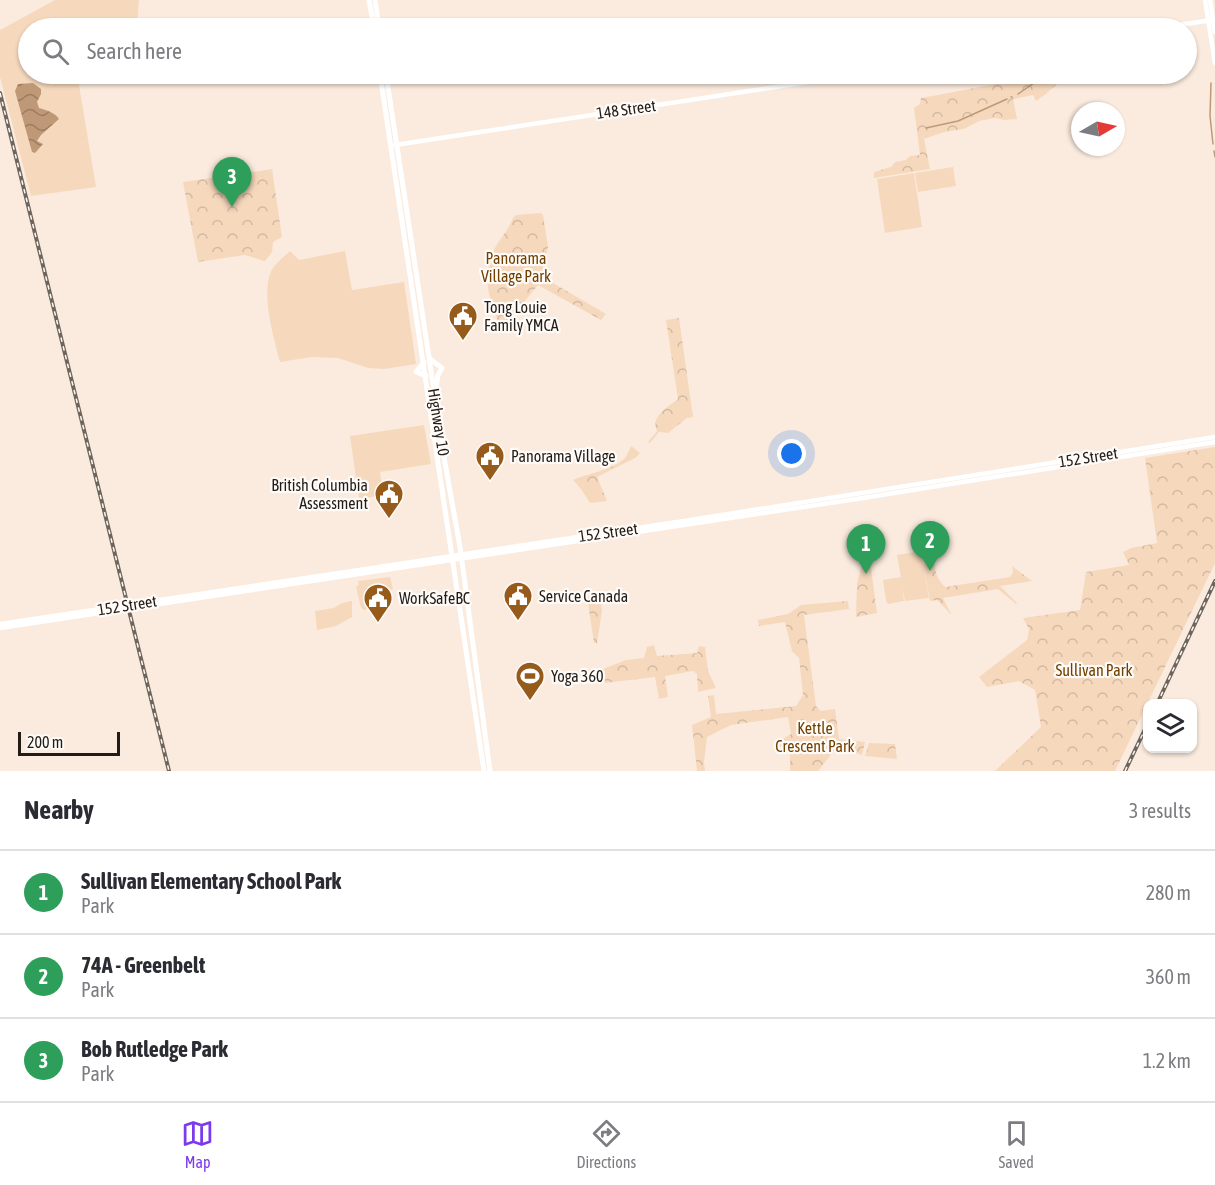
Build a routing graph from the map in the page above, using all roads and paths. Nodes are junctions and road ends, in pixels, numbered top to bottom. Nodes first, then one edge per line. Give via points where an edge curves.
1 (369, 0) edge
2 (375, 0) edge
3 (1205, 0) edge
4 (1210, 0) edge
5 (372, 18) edge
6 (378, 18) edge
7 (1211, 20) junction
8 (1197, 22) edge
9 (1215, 32) edge
10 (1215, 63) edge
11 (382, 84) edge
12 (387, 84) edge
13 (795, 84) edge
14 (394, 145) junction
15 (427, 360) junction
16 (427, 372) junction
17 (435, 392) junction
18 (1215, 437) edge
19 (1215, 442) edge
20 (592, 534) junction
21 (584, 541) junction
22 (537, 545) junction
23 (461, 557) junction
24 (453, 558) junction
25 (1, 626) edge
26 (473, 698) junction
27 (475, 708) junction
28 (483, 712) junction
29 (484, 771) edge
30 (490, 771) edge

1 - 5 highway
2 - 6 highway
3 - 7 main road
4 - 7 main road
7 - 8 main road
7 - 9 main road
7 - 10 main road
11 - 14 highway, Highway 10
12 - 14 highway, Highway 10
13 - 14 main road, 148 Street
14 - 15 highway, Highway 10
15 - 16 highway, Highway 10
15 - 16 highway via 416,372
15 - 17 highway via 442,368
16 - 17 highway, Highway 10
16 - 24 highway, Highway 10
17 - 23 highway, Highway 10
18 - 20 main road, 152 Street
19 - 21 main road, 152 Street
20 - 21 main road
20 - 22 main road, 152 Street
21 - 22 main road, 152 Street
22 - 23 main road, 152 Street
22 - 23 main road, 152 Street
23 - 24 main road, 152 Street
23 - 28 highway, Highway 10
24 - 25 main road, 152 Street
24 - 26 highway, Highway 10
26 - 27 highway, Highway 10
26 - 28 highway
27 - 28 highway
27 - 29 highway, Highway 10
28 - 30 highway, Highway 10

